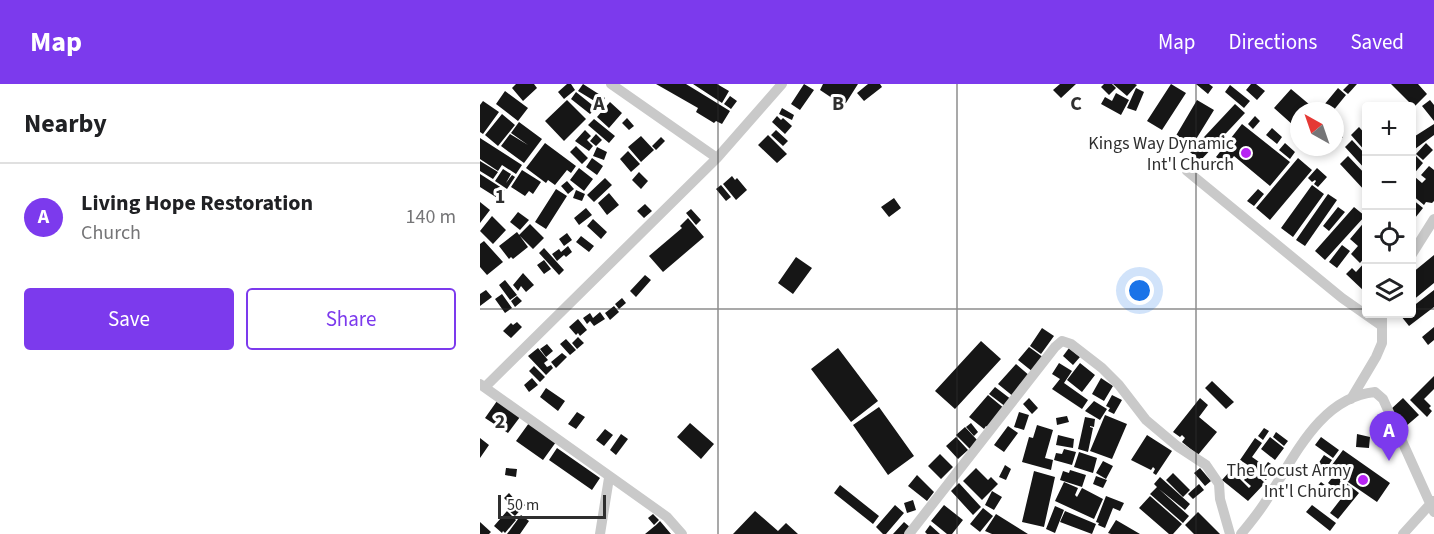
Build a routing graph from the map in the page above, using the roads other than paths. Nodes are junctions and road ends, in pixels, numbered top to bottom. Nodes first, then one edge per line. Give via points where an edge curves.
1 (611, 84) edge
2 (782, 84) edge
3 (717, 158) junction
4 (1187, 171) dead end
5 (1434, 219) edge
6 (1416, 248) edge
7 (1382, 318) edge
8 (1382, 326) junction
9 (483, 386) edge
10 (1350, 400) junction
11 (609, 478) junction
12 (1433, 505) edge
13 (600, 534) edge
14 (682, 534) edge
15 (909, 534) edge
16 (1230, 534) edge
17 (1241, 534) edge
18 (1403, 534) edge

1 - 3 street
2 - 3 street
3 - 9 street
4 - 8 street
5 - 6 street
7 - 8 street
8 - 10 street via 1382,343 1376,357
9 - 11 street
10 - 12 street via 1375,392 1383,399
10 - 17 street via 1317,424
11 - 13 street
11 - 14 street via 667,518
12 - 18 street
15 - 16 street via 1062,341 1102,368 1146,420 1206,465 1219,484

